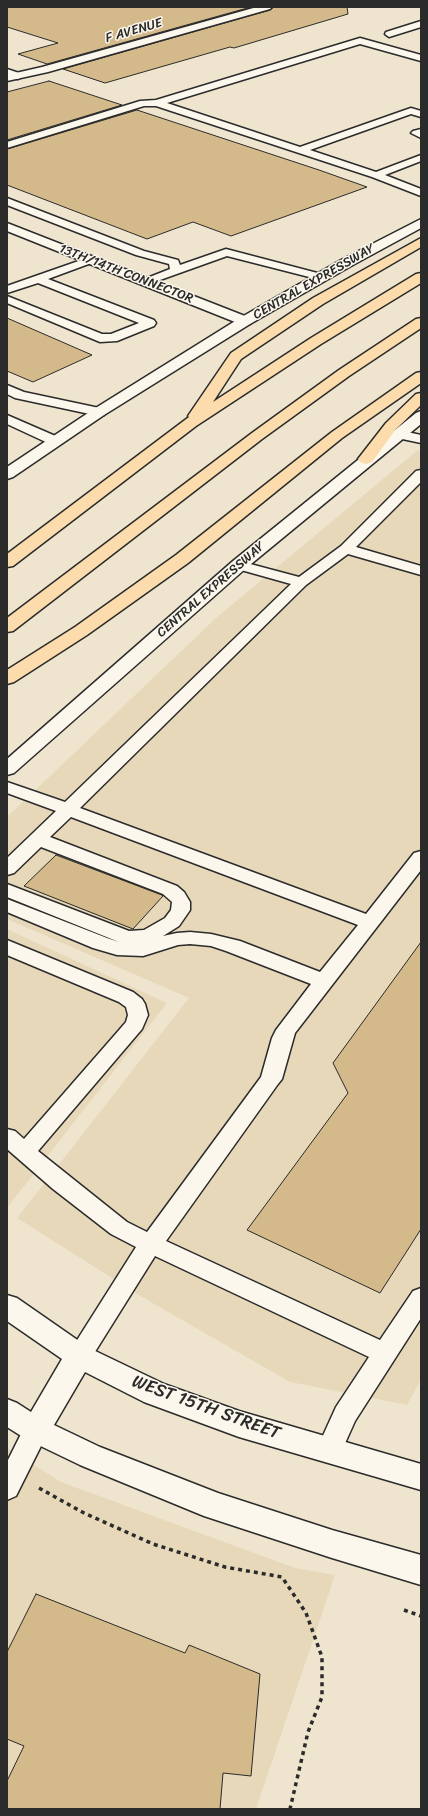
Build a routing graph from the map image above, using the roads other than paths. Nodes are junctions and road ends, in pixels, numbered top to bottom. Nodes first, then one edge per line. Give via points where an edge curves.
1 (267, 7) edge
2 (421, 24) edge
3 (389, 34) dead end
4 (421, 58) edge
5 (7, 72) edge
6 (18, 76) junction
7 (7, 78) edge
8 (157, 103) junction
9 (421, 114) edge
10 (421, 132) edge
11 (421, 135) edge
12 (7, 145) edge
13 (300, 150) junction
14 (421, 158) edge
15 (376, 175) junction
16 (421, 193) edge
17 (7, 201) edge
18 (421, 223) edge
19 (7, 227) edge
20 (421, 242) edge
21 (90, 260) junction
22 (176, 271) junction
23 (321, 277) junction
24 (421, 277) edge
25 (38, 279) junction
26 (146, 282) junction
27 (7, 290) edge
28 (7, 299) edge
29 (245, 321) junction
30 (421, 322) edge
31 (421, 376) edge
32 (7, 389) edge
33 (421, 397) edge
34 (99, 412) junction
35 (421, 416) edge
36 (7, 419) edge
37 (191, 423) junction
38 (398, 434) junction
39 (421, 439) edge
40 (55, 441) junction
41 (366, 460) junction
42 (7, 474) edge
43 (421, 474) edge
44 (346, 549) junction
45 (7, 562) edge
46 (239, 565) junction
47 (421, 571) edge
48 (301, 582) junction
49 (7, 627) edge
50 (7, 678) edge
51 (7, 769) edge
52 (7, 787) edge
53 (68, 810) junction
54 (38, 839) junction
55 (421, 857) edge
56 (7, 870) edge
57 (7, 890) edge
58 (7, 905) edge
59 (370, 922) junction
60 (7, 947) edge
61 (324, 981) junction
62 (7, 1137) edge
63 (25, 1152) junction
64 (151, 1244) junction
65 (421, 1298) edge
66 (7, 1306) edge
67 (384, 1353) junction
68 (79, 1356) junction
69 (7, 1412) edge
70 (36, 1430) junction
71 (329, 1451) junction
72 (421, 1477) edge
73 (10, 1481) edge
74 (421, 1570) edge

1 - 6 main road, F AVENUE
2 - 3 lane
4 - 8 lane via 360,41
5 - 6 main road
6 - 7 main road, F AVENUE
8 - 12 lane via 143,103
8 - 13 lane
9 - 13 lane via 411,111
10 - 11 lane via 416,133
13 - 15 lane
14 - 15 lane
15 - 16 lane
17 - 22 lane via 140,253 174,262
18 - 23 main road, CENTRAL EXPRESSWAY
19 - 21 main road, 13TH/14TH CONNECTOR
20 - 37 highway via 318,301 236,356
21 - 25 lane
21 - 26 main road, 13TH/14TH CONNECTOR
22 - 23 lane via 226,252
22 - 26 lane
23 - 29 main road, CENTRAL EXPRESSWAY
24 - 37 highway via 316,341
25 - 27 lane
25 - 28 lane via 150,323 113,338 100,338
26 - 29 main road, 13TH/14TH CONNECTOR
29 - 34 main road, CENTRAL EXPRESSWAY
30 - 49 highway via 344,373 257,436
31 - 50 highway via 337,435 182,559 81,632
32 - 34 lane via 20,395
33 - 41 highway via 391,426
34 - 40 main road, CENTRAL EXPRESSWAY
35 - 38 main road, CENTRAL EXPRESSWAY
36 - 40 lane
37 - 45 highway
38 - 39 lane
38 - 41 main road, CENTRAL EXPRESSWAY
40 - 42 main road, CENTRAL EXPRESSWAY
41 - 46 main road, CENTRAL EXPRESSWAY
43 - 44 lane
44 - 47 lane
44 - 48 lane
46 - 48 lane
46 - 51 main road, CENTRAL EXPRESSWAY
48 - 53 lane
52 - 53 lane
53 - 54 lane
53 - 59 lane
54 - 56 lane
54 - 57 lane via 170,890 181,902 180,910 172,922 148,936 126,937
55 - 59 lane
58 - 61 lane via 117,948 142,949 177,939 211,940
59 - 61 lane
60 - 63 lane via 126,997 135,1004 138,1015 127,1034
61 - 64 lane via 286,1030 271,1079
62 - 63 lane
63 - 64 lane via 119,1228
64 - 67 lane
64 - 68 lane
65 - 67 lane
66 - 68 main road, WEST 15TH STREET
67 - 71 lane via 345,1415
68 - 70 main road
68 - 71 main road, WEST 15TH STREET via 154,1393 239,1424
69 - 70 main road
70 - 73 lane
70 - 74 main road via 90,1456 215,1506
71 - 72 main road, WEST 15TH STREET

